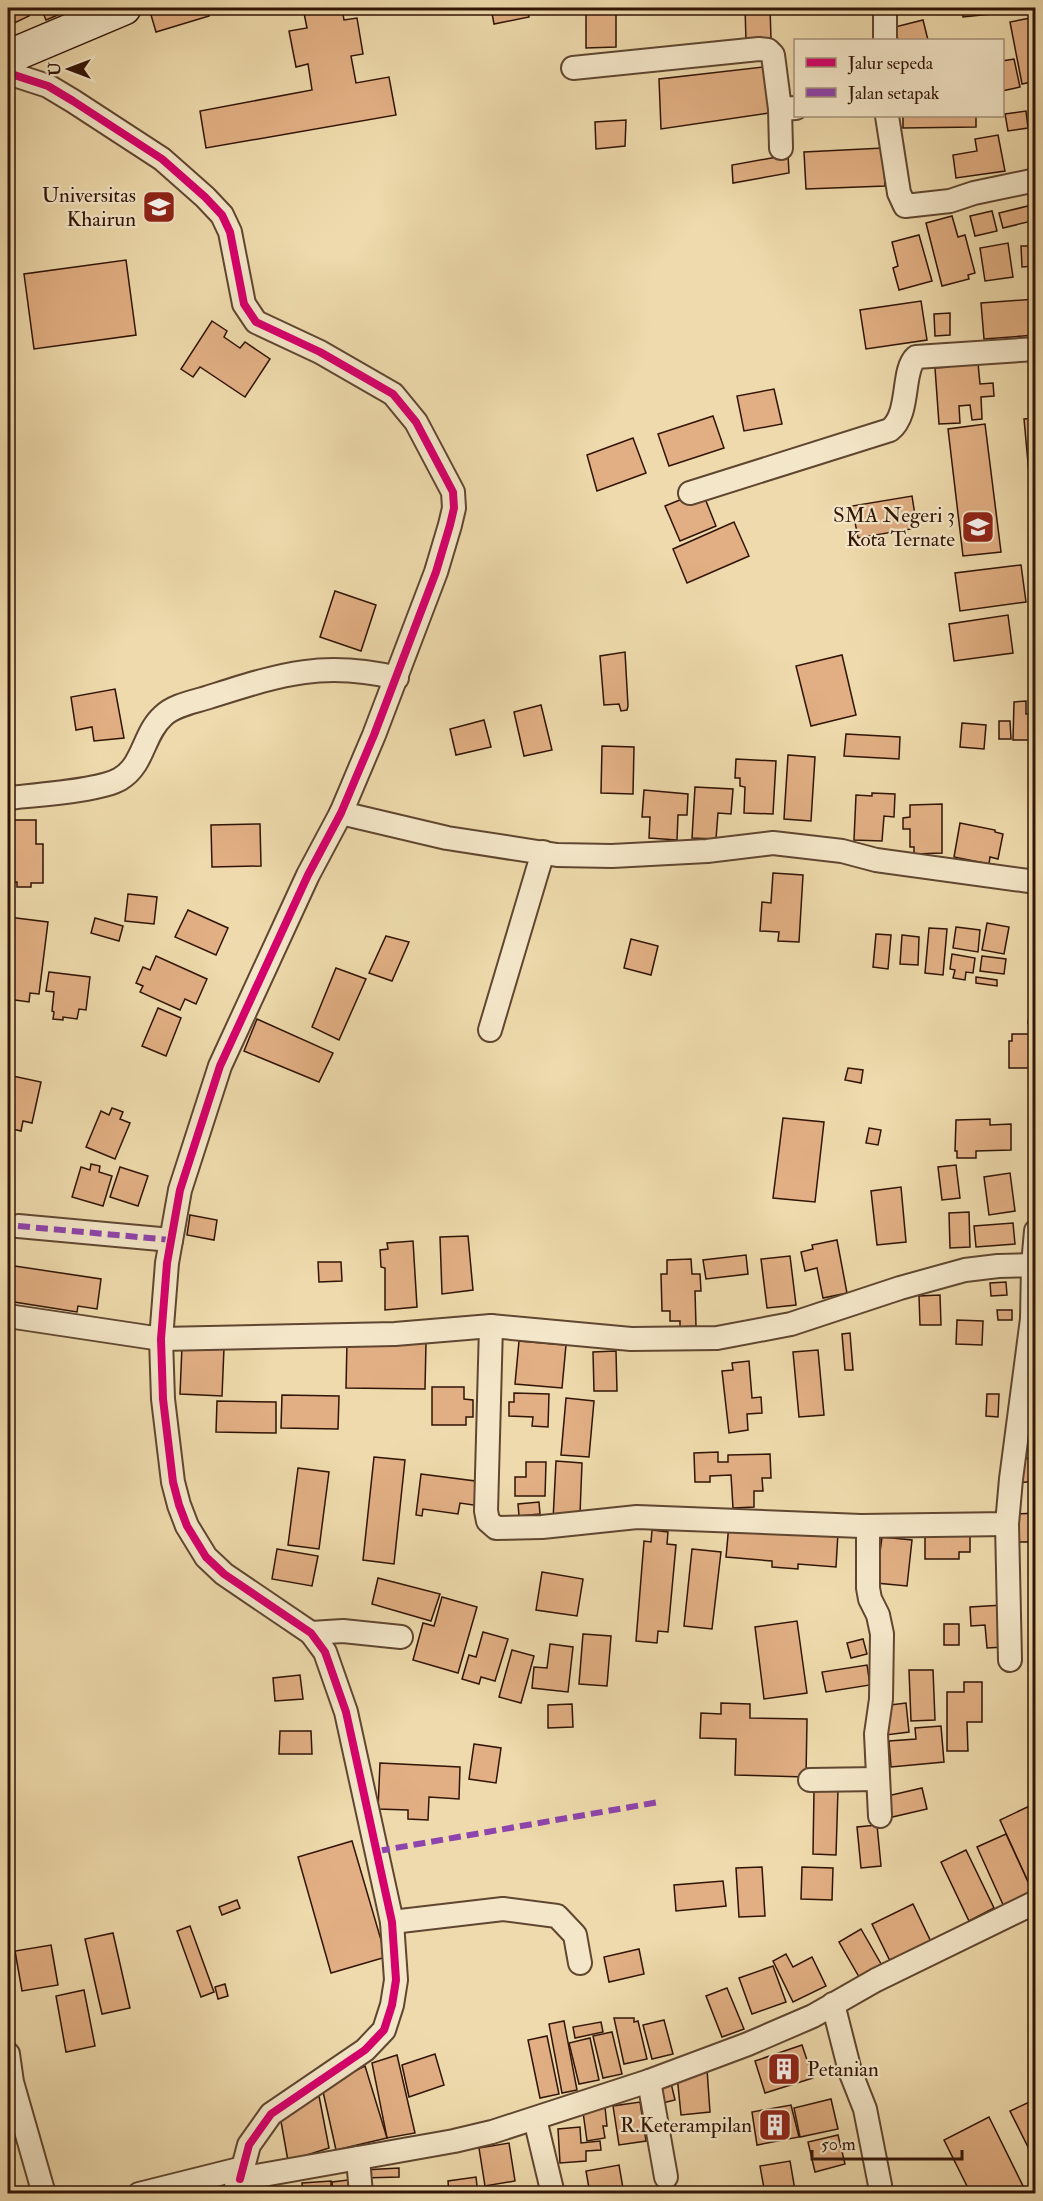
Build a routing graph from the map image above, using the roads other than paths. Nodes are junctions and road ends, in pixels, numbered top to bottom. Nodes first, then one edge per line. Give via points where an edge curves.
1 (124, 8) edge
2 (885, 8) edge
3 (885, 39) edge
4 (8, 57) edge
5 (573, 68) dead end
6 (8, 73) edge
7 (788, 109) edge
8 (887, 117) edge
9 (781, 148) dead end
10 (1035, 180) edge
11 (1035, 349) edge
12 (690, 493) dead end
13 (397, 678) junction
14 (8, 798) edge
15 (341, 813) junction
16 (543, 852) junction
17 (1035, 882) edge
18 (490, 1030) dead end
19 (18, 1226) dead end
20 (1035, 1232) edge
21 (171, 1240) junction
22 (1033, 1265) junction
23 (8, 1316) edge
24 (1034, 1319) edge
25 (491, 1326) junction
26 (161, 1339) junction
27 (1007, 1524) junction
28 (868, 1526) junction
29 (311, 1633) junction
30 (401, 1637) dead end
31 (1010, 1660) dead end
32 (878, 1779) junction
33 (810, 1780) dead end
34 (880, 1816) dead end
35 (1035, 1902) edge
36 (392, 1922) junction
37 (580, 1963) dead end
38 (833, 2004) junction
39 (8, 2054) edge
40 (649, 2081) junction
41 (535, 2119) junction
42 (358, 2158) junction
43 (666, 2177) dead end
44 (239, 2180) edge
45 (880, 2185) dead end
46 (44, 2193) edge
47 (139, 2193) edge
48 (361, 2193) edge
49 (553, 2193) edge

1 - 4 street
2 - 3 street
5 - 7 street via 768,50 773,55
6 - 13 street via 48,86 162,159 222,215 230,232 244,304 256,322 320,352 393,394 416,422 453,492 454,508 436,572
7 - 9 street
8 - 10 street via 905,206 950,201
11 - 12 street via 916,357 900,417 890,430
13 - 14 street via 367,671 328,669 295,672 242,686 167,712 152,729 133,770 118,780
13 - 15 street
15 - 16 street via 447,838
15 - 21 street via 308,875 220,1066 180,1190
16 - 17 street via 612,856 773,843
16 - 18 street
19 - 21 street
20 - 22 street
21 - 26 street
22 - 24 street
22 - 25 street via 965,1270 791,1324 717,1338 631,1339
23 - 26 street
24 - 27 street
25 - 26 street via 395,1334
25 - 28 street via 486,1511 488,1521 496,1528 637,1517
26 - 29 street via 163,1399 173,1482 187,1526 206,1557 224,1574
27 - 28 street
27 - 31 street
28 - 32 street via 868,1588 882,1634 876,1734
29 - 30 street via 342,1631
29 - 36 street via 332,1667 346,1712
32 - 33 street
32 - 34 street
35 - 38 street
36 - 37 street via 503,1909 557,1916 574,1935
36 - 44 street via 396,1980 384,2030 365,2050 271,2114 249,2145
38 - 40 street via 793,2025
38 - 45 street via 850,2071 865,2109
39 - 46 street via 12,2082
40 - 41 street
40 - 43 street
41 - 42 street via 454,2141
41 - 49 street
42 - 44 street
42 - 48 street
44 - 47 street

